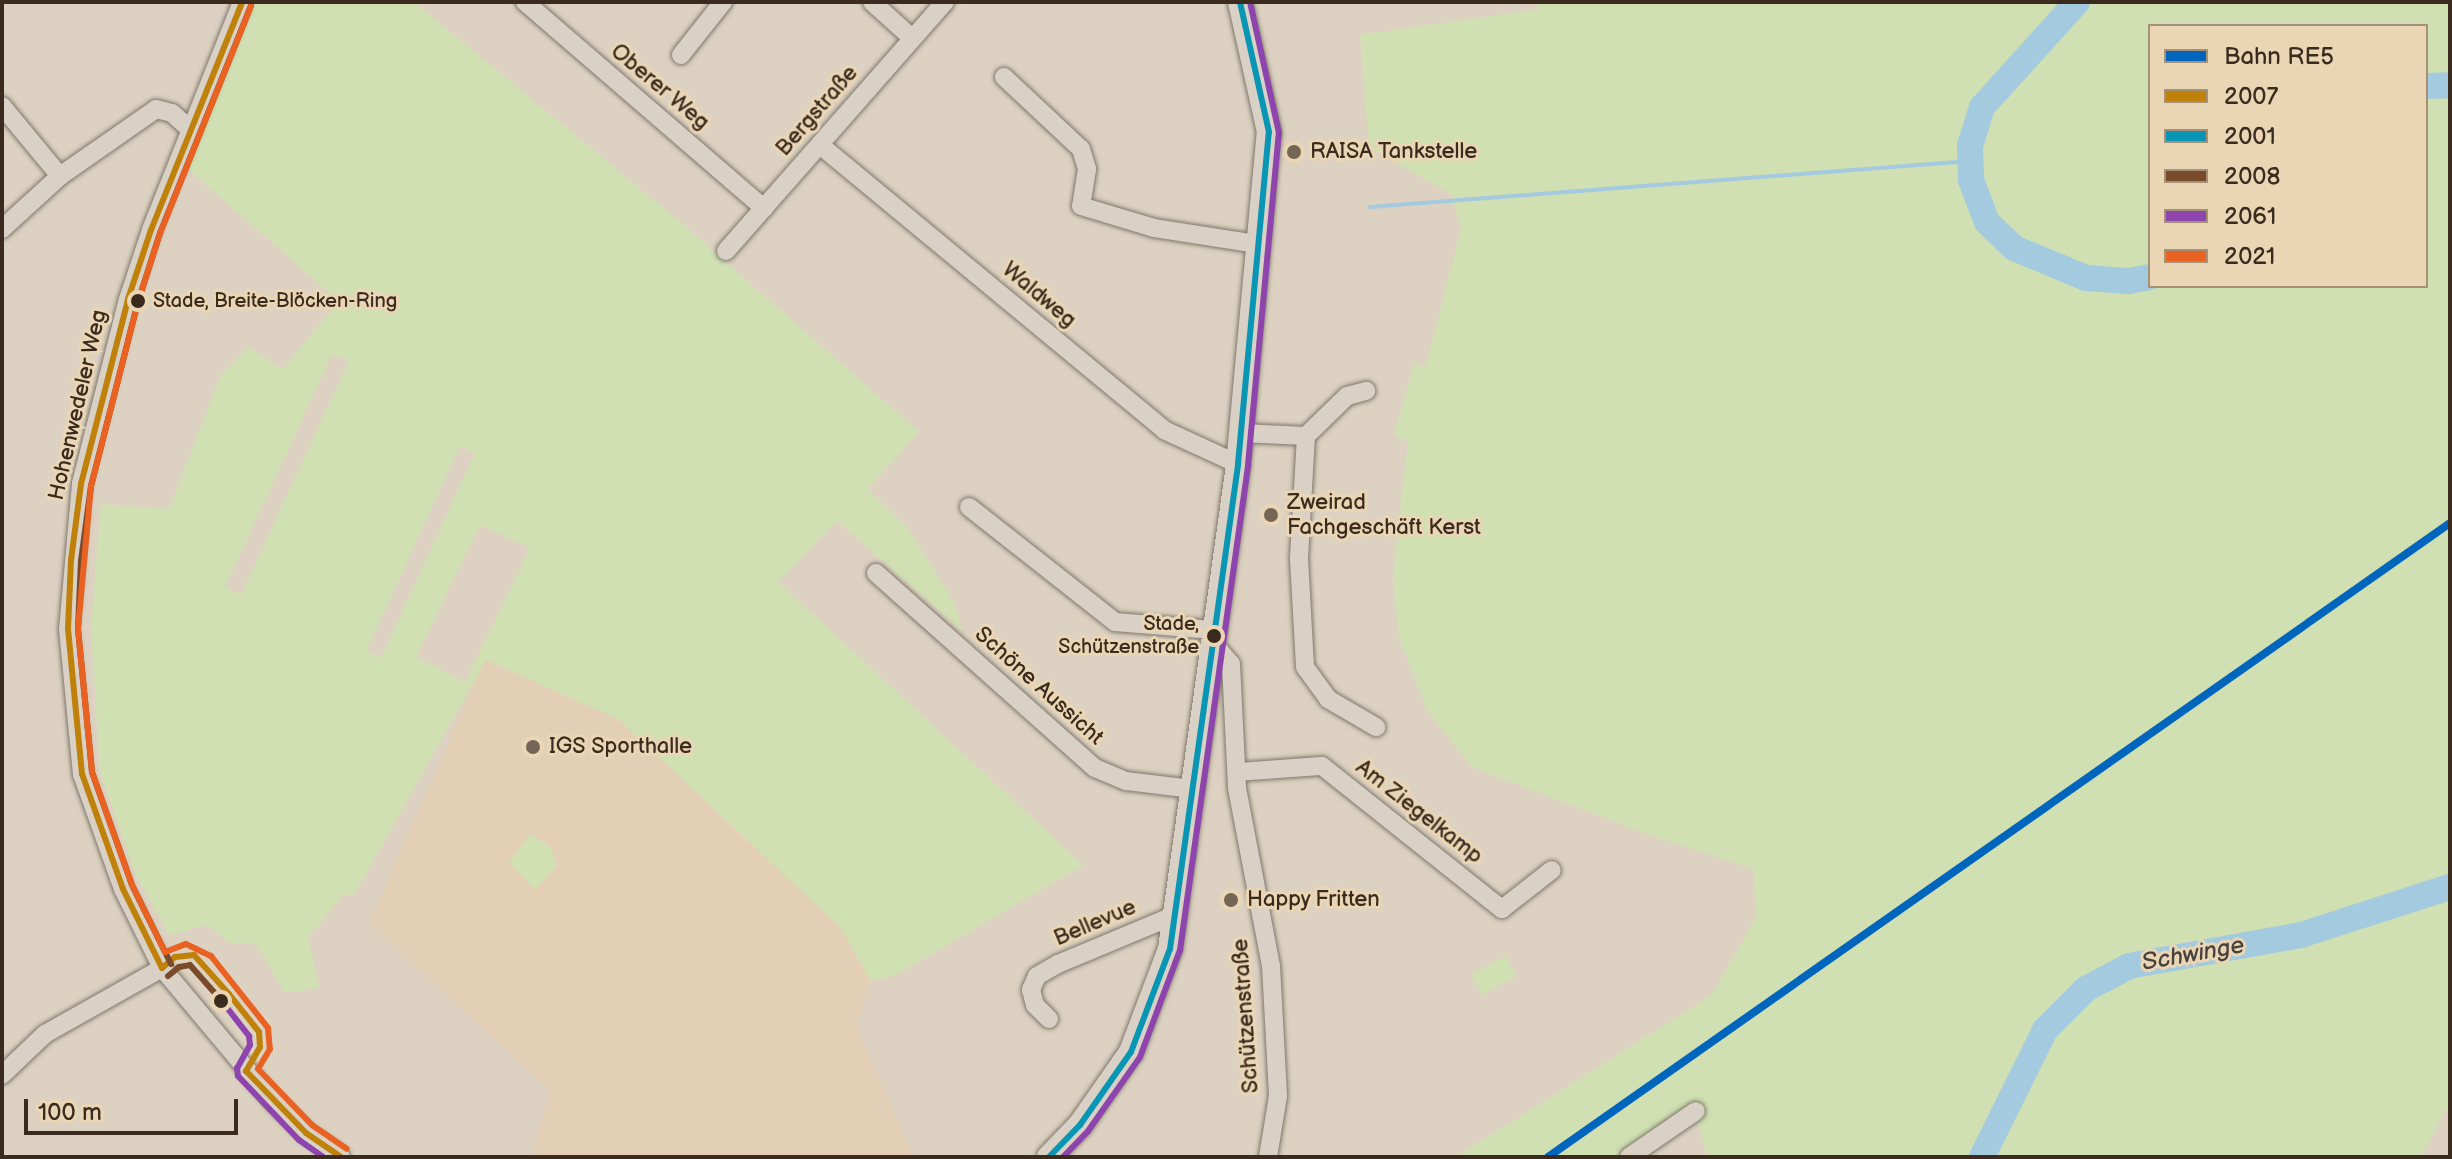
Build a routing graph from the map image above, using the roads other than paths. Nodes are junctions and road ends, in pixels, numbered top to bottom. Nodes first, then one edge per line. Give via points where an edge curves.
1 (242, 2) edge
2 (525, 2) edge
3 (723, 2) edge
4 (872, 2) edge
5 (945, 2) edge
6 (1240, 2) edge
7 (545, 9) edge
8 (912, 38) junction
9 (681, 55) dead end
10 (1004, 77) dead end
11 (2, 106) edge
12 (190, 129) junction
13 (820, 145) junction
14 (60, 176) junction
15 (764, 208) junction
16 (2, 229) edge
17 (1257, 244) junction
18 (726, 251) dead end
19 (1366, 391) dead end
20 (1241, 433) junction
21 (1306, 436) junction
22 (1238, 464) junction
23 (969, 507) dead end
24 (876, 573) dead end
25 (1212, 635) junction
26 (1376, 727) dead end
27 (1238, 772) junction
28 (1192, 789) junction
29 (1552, 870) dead end
30 (1175, 915) junction
31 (162, 968) junction
32 (1049, 1019) dead end
33 (2, 1075) edge
34 (1696, 1111) dead end
35 (341, 1157) edge
36 (1049, 1157) edge
37 (1268, 1157) edge
38 (1629, 1157) edge

1 - 12 street, Hohenwedeler Weg
2 - 7 street, Oberer Weg
3 - 9 street
4 - 8 street
5 - 8 street, Bergstraße
6 - 17 main road via 1269,132
7 - 15 street, Oberer Weg
8 - 13 street, Bergstraße
10 - 17 street via 1081,149 1087,169 1081,206 1154,228
11 - 14 street
12 - 14 street via 172,113 156,109
12 - 31 street, Hohenwedeler Weg via 128,299 81,484 68,629 82,774 123,889
13 - 15 street, Bergstraße
13 - 22 street, Waldweg via 1164,430
14 - 16 street
15 - 18 street, Bergstraße
17 - 20 main road
19 - 21 street via 1347,396
20 - 21 street
20 - 22 main road
21 - 26 street via 1299,559 1305,667 1328,699
22 - 25 main road
23 - 25 street via 1115,622
24 - 28 street, Schöne Aussicht via 1095,768 1126,781
25 - 27 street, Schützenstraße via 1231,664
25 - 28 main road
27 - 29 street, Am Ziegelkamp via 1322,766 1502,909
27 - 37 street, Schützenstraße via 1271,966 1278,1096
28 - 30 main road
30 - 32 street, Bellevue via 1037,976 1031,990 1035,1005
30 - 36 main road via 1170,949 1131,1052 1080,1125
31 - 33 street via 45,1034
31 - 35 street, Hohenwedeler Weg via 275,1103
34 - 38 street

